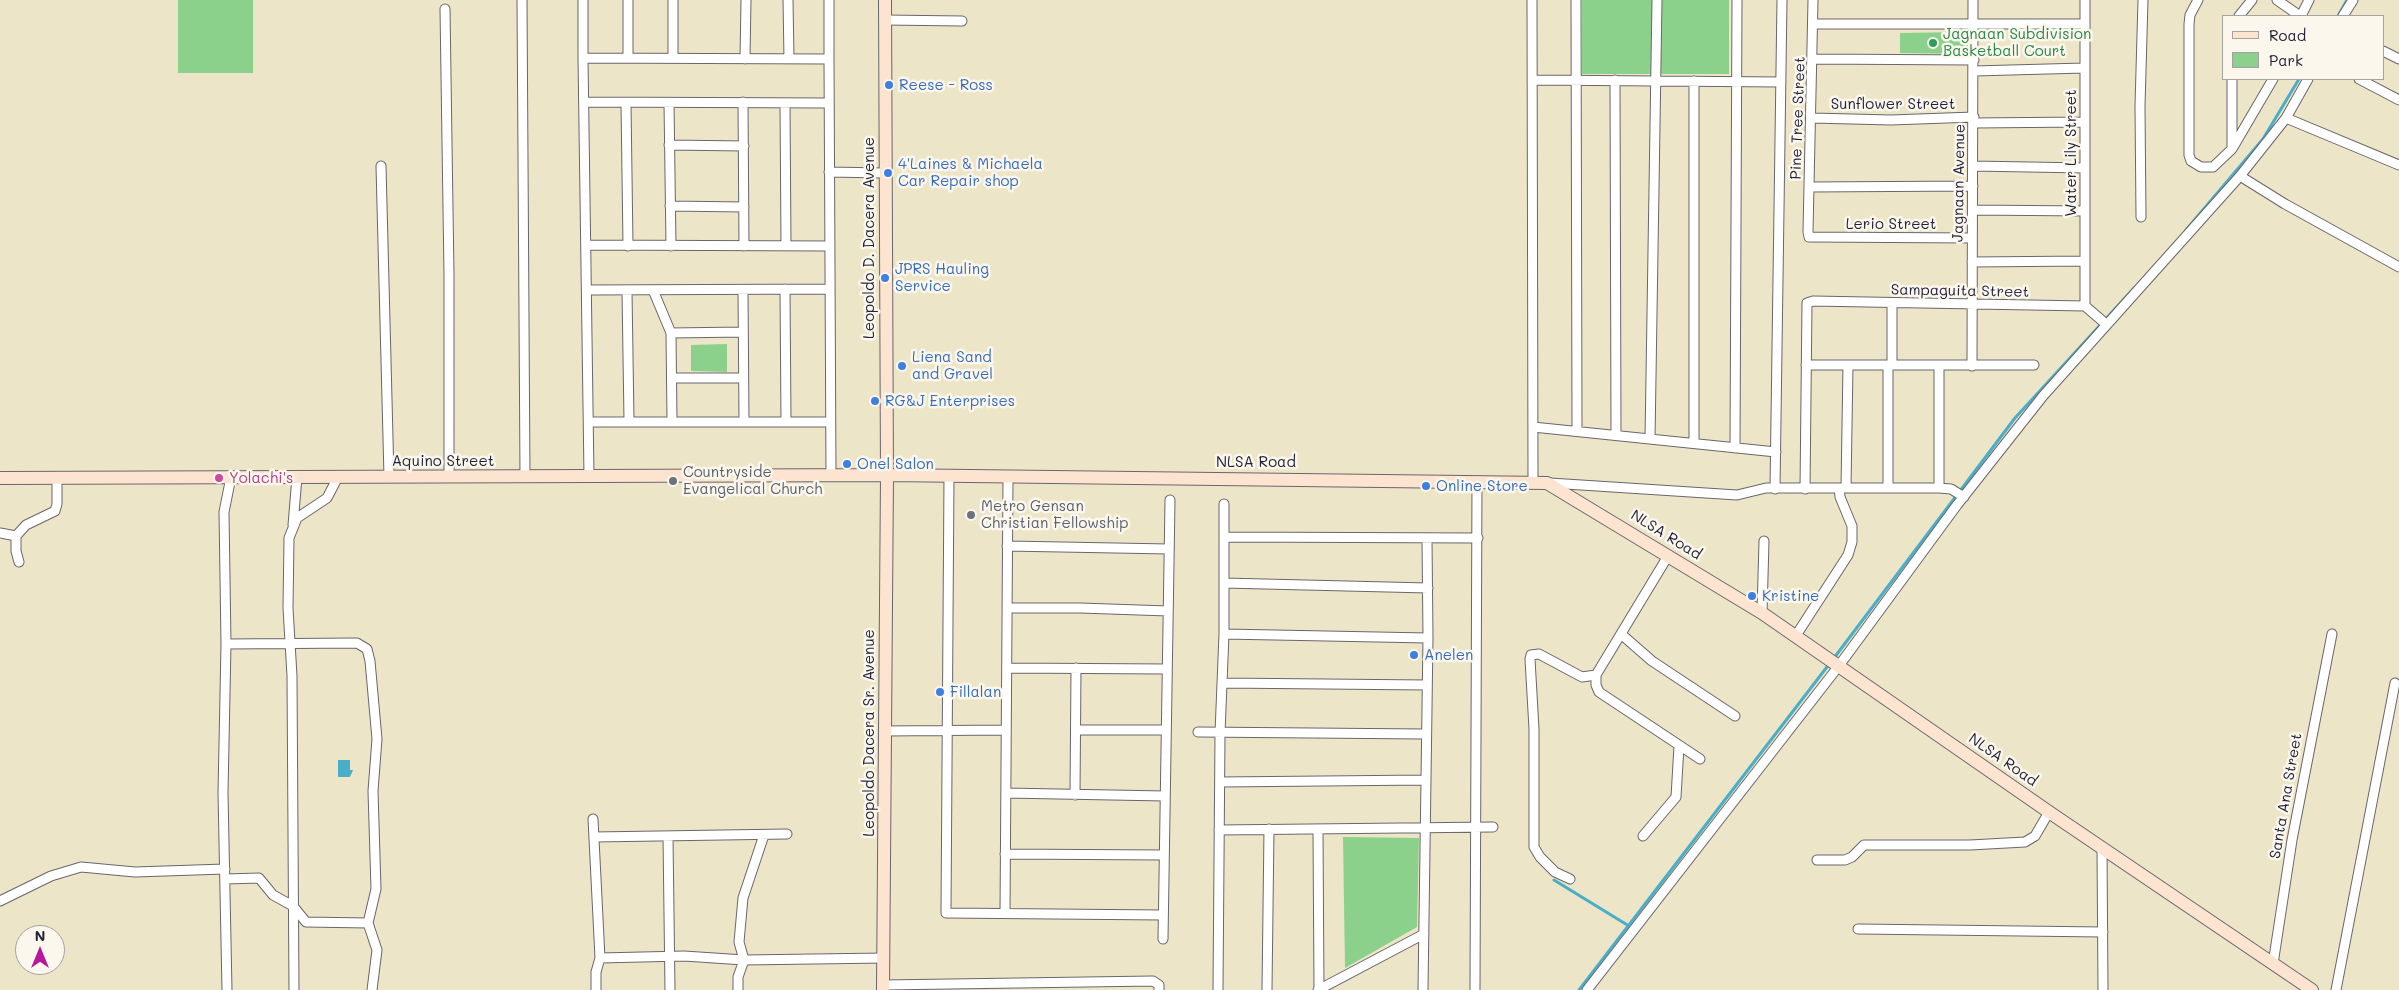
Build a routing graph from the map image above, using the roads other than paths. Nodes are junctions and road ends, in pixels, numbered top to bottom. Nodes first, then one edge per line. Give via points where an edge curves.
1 (522, 0) edge
2 (583, 0) edge
3 (628, 0) edge
4 (673, 0) edge
5 (746, 0) edge
6 (788, 0) edge
7 (829, 0) edge
8 (885, 0) edge
9 (1532, 0) edge
10 (1576, 0) edge
11 (1657, 0) edge
12 (1737, 0) edge
13 (1782, 0) edge
14 (1813, 0) edge
15 (1973, 0) edge
16 (2085, 0) edge
17 (2143, 0) edge
18 (2198, 0) edge
19 (2252, 0) edge
20 (2277, 0) edge
21 (2309, 0) edge
22 (2353, 0) edge
23 (445, 9) dead end
24 (2240, 15) edge
25 (2299, 15) edge
26 (2301, 15) edge
27 (2345, 15) edge
28 (885, 20) junction
29 (962, 21) dead end
30 (1813, 24) junction
31 (2085, 24) junction
32 (1974, 25) junction
33 (2384, 51) edge
34 (584, 58) junction
35 (628, 58) junction
36 (673, 58) junction
37 (2399, 58) edge
38 (745, 59) junction
39 (1813, 59) junction
40 (789, 60) junction
41 (829, 60) junction
42 (1974, 60) junction
43 (2084, 68) junction
44 (1974, 71) junction
45 (1532, 80) junction
46 (1576, 80) junction
47 (1615, 80) junction
48 (2232, 80) edge
49 (2273, 80) edge
50 (2307, 80) edge
51 (2361, 80) edge
52 (1655, 81) junction
53 (1694, 81) junction
54 (1736, 82) junction
55 (1781, 82) junction
56 (2399, 100) edge
57 (584, 102) junction
58 (743, 102) junction
59 (626, 103) junction
60 (669, 103) junction
61 (784, 103) junction
62 (829, 103) junction
63 (1812, 118) junction
64 (2286, 118) junction
65 (1974, 120) junction
66 (2084, 122) junction
67 (670, 145) junction
68 (744, 146) junction
69 (2232, 149) junction
70 (2399, 165) edge
71 (381, 166) dead end
72 (1973, 166) junction
73 (2085, 168) junction
74 (829, 172) junction
75 (884, 173) junction
76 (2240, 176) junction
77 (1973, 186) junction
78 (1810, 187) junction
79 (670, 206) junction
80 (744, 207) junction
81 (1973, 210) junction
82 (2085, 211) junction
83 (2141, 217) dead end
84 (1809, 237) joint
85 (1972, 238) junction
86 (586, 246) junction
87 (628, 246) junction
88 (671, 246) junction
89 (744, 246) junction
90 (786, 246) junction
91 (829, 246) junction
92 (2085, 261) junction
93 (1972, 262) junction
94 (2399, 267) edge
95 (785, 289) junction
96 (829, 289) junction
97 (587, 290) junction
98 (653, 290) junction
99 (743, 290) junction
100 (628, 291) junction
101 (1892, 304) junction
102 (1972, 305) junction
103 (2085, 306) junction
104 (2106, 324) junction
105 (743, 332) junction
106 (671, 333) junction
107 (1806, 365) junction
108 (1848, 365) junction
109 (1890, 365) junction
110 (2034, 365) dead end
111 (1939, 366) junction
112 (1972, 366) junction
113 (672, 378) junction
114 (743, 378) junction
115 (629, 421) junction
116 (672, 421) junction
117 (744, 421) junction
118 (786, 421) junction
119 (589, 422) junction
120 (830, 422) junction
121 (1533, 427) junction
122 (1577, 431) junction
123 (1616, 435) junction
124 (1650, 439) junction
125 (1694, 443) junction
126 (1735, 448) junction
127 (1776, 452) junction
128 (886, 475) junction
129 (589, 476) junction
130 (831, 476) junction
131 (949, 476) junction
132 (297, 477) junction
133 (338, 477) junction
134 (388, 477) junction
135 (448, 477) junction
136 (525, 477) junction
137 (1008, 477) junction
138 (0, 478) edge
139 (57, 478) junction
140 (231, 478) junction
141 (1478, 481) junction
142 (1533, 482) junction
143 (1547, 483) junction
144 (1775, 488) junction
145 (1805, 488) junction
146 (1843, 488) junction
147 (1888, 488) junction
148 (1939, 488) junction
149 (1958, 493) junction
150 (1170, 500) dead end
151 (1224, 504) dead end
152 (293, 525) junction
153 (0, 533) edge
154 (16, 536) junction
155 (1224, 537) junction
156 (1478, 538) junction
157 (1427, 539) junction
158 (1764, 541) dead end
159 (1007, 546) junction
160 (1169, 549) junction
161 (1668, 556) junction
162 (19, 562) dead end
163 (1224, 582) junction
164 (1428, 588) junction
165 (1007, 608) junction
166 (1168, 611) junction
167 (1762, 613) junction
168 (1224, 634) junction
169 (1621, 634) junction
170 (2332, 634) dead end
171 (1795, 637) junction
172 (1428, 638) junction
173 (291, 643) junction
174 (226, 644) junction
175 (1833, 664) junction
176 (1006, 668) junction
177 (1076, 668) junction
178 (1167, 669) junction
179 (1596, 675) junction
180 (1223, 683) junction
181 (2395, 683) dead end
182 (1427, 685) junction
183 (1735, 716) dead end
184 (1006, 730) junction
185 (1076, 730) junction
186 (1166, 730) junction
187 (885, 731) junction
188 (947, 731) junction
189 (1198, 732) dead end
190 (1220, 733) junction
191 (1425, 734) junction
192 (1679, 746) junction
193 (1700, 759) dead end
194 (1426, 780) junction
195 (1220, 782) junction
196 (1006, 792) junction
197 (1075, 795) junction
198 (1165, 796) junction
199 (2049, 812) junction
200 (593, 819) dead end
201 (1425, 828) junction
202 (1475, 828) junction
203 (1493, 828) dead end
204 (1318, 829) junction
205 (1218, 830) junction
206 (1269, 830) junction
207 (787, 834) dead end
208 (764, 835) junction
209 (1643, 836) dead end
210 (594, 837) junction
211 (668, 837) junction
212 (2102, 848) junction
213 (1005, 854) junction
214 (1164, 855) junction
215 (1817, 860) dead end
216 (225, 869) junction
217 (225, 879) junction
218 (1570, 880) dead end
219 (0, 901) edge
220 (293, 906) junction
221 (1005, 913) junction
222 (1163, 915) junction
223 (368, 924) junction
224 (1858, 928) dead end
225 (2103, 932) junction
226 (1424, 934) junction
227 (1163, 939) dead end
228 (670, 956) junction
229 (600, 958) junction
230 (884, 958) junction
231 (744, 960) junction
232 (2274, 964) junction
233 (883, 988) edge
234 (227, 990) edge
235 (294, 990) edge
236 (372, 990) edge
237 (596, 990) edge
238 (670, 990) edge
239 (738, 990) edge
240 (1159, 990) edge
241 (1218, 990) edge
242 (1267, 990) edge
243 (1319, 990) edge
244 (1422, 990) edge
245 (1475, 990) edge
246 (1587, 990) edge
247 (2103, 990) edge
248 (2312, 990) edge
249 (2336, 990) edge

1 - 136 street
2 - 34 street
3 - 35 street
4 - 36 street
5 - 38 street
6 - 40 street
7 - 41 street
8 - 28 main road, Leopoldo D. Dacera Avenue
9 - 45 street
10 - 46 street
11 - 52 street
12 - 54 street
13 - 55 street
14 - 30 street, Pine Tree Street
15 - 32 street, Jagnaan Avenue
16 - 31 street, Water Lily Street
17 - 83 street
18 - 69 street via 2189,24 2190,158 2201,167 2213,167
19 - 24 street
20 - 25 street
21 - 26 street
22 - 27 street
23 - 135 street
28 - 29 street
28 - 75 main road, Leopoldo D. Dacera Avenue
30 - 32 street
30 - 39 street, Pine Tree Street
31 - 32 street
31 - 43 street, Water Lily Street
32 - 42 street, Jagnaan Avenue
33 - 37 street
34 - 35 street
34 - 57 street
35 - 36 street
36 - 38 street
38 - 40 street
39 - 42 street
39 - 63 street, Pine Tree Street
40 - 41 street
41 - 62 street
42 - 44 street, Jagnaan Avenue
43 - 44 street
43 - 66 street, Water Lily Street
44 - 65 street, Jagnaan Avenue
45 - 46 street
45 - 121 street
46 - 47 street
46 - 122 street
47 - 52 street
47 - 123 street
48 - 69 street
49 - 69 street
50 - 64 street
51 - 56 street
52 - 53 street
52 - 124 street
53 - 54 street
53 - 125 street
54 - 55 street
54 - 126 street
55 - 127 street
57 - 59 street
57 - 86 street
58 - 60 street
58 - 61 street
58 - 68 street
59 - 60 street
59 - 87 street
60 - 67 street
61 - 62 street
61 - 90 street
62 - 74 street
63 - 65 street, Sunflower Street
63 - 78 street, Pine Tree Street
64 - 70 street
64 - 76 street
65 - 66 street, Sunflower Street
65 - 72 street, Jagnaan Avenue
66 - 73 street, Water Lily Street
67 - 68 street
67 - 79 street
68 - 80 street
71 - 134 street
72 - 73 street
72 - 77 street, Jagnaan Avenue
73 - 82 street, Water Lily Street
74 - 75 street
74 - 91 street
75 - 128 main road, Leopoldo D. Dacera Avenue
76 - 94 street
76 - 104 street
77 - 78 street
77 - 81 street, Jagnaan Avenue
78 - 84 street, Pine Tree Street
79 - 80 street
79 - 88 street
80 - 89 street
81 - 82 street
81 - 85 street, Jagnaan Avenue
82 - 92 street, Water Lily Street
84 - 85 street, Lerio Street
85 - 93 street, Jagnaan Avenue
86 - 87 street
86 - 97 street
87 - 88 street
88 - 89 street
89 - 90 street
90 - 91 street
91 - 96 street
92 - 93 street
92 - 103 street, Water Lily Street
93 - 102 street, Jagnaan Avenue
95 - 96 street
95 - 99 street
95 - 118 street
96 - 120 street
97 - 100 street
97 - 119 street
98 - 99 street
98 - 100 street
98 - 106 street
99 - 105 street
100 - 115 street
101 - 102 street, Sampaguita Street
101 - 107 street, Sampaguita Street via 1807,303
101 - 109 street
102 - 103 street, Sampaguita Street
102 - 112 street, Jagnaan Avenue
103 - 104 street
104 - 149 street
105 - 106 street
105 - 114 street
106 - 113 street
107 - 108 street
107 - 145 street
108 - 109 street
108 - 146 street
109 - 111 street
109 - 147 street
110 - 112 street
111 - 112 street
111 - 148 street
113 - 114 street
113 - 116 street
114 - 117 street
115 - 116 street
115 - 119 street
116 - 117 street
117 - 118 street
118 - 120 street
119 - 129 street
120 - 130 street
121 - 122 street
121 - 142 street
122 - 123 street
123 - 124 street
124 - 125 street
125 - 126 street
126 - 127 street
127 - 144 street
128 - 130 main road, Aquino Street
128 - 131 main road, NLSA Road
128 - 187 main road, Leopoldo Dacera Sr. Avenue
129 - 130 main road, Aquino Street
129 - 136 main road, Aquino Street
131 - 137 main road, NLSA Road
131 - 188 street
132 - 133 main road, Aquino Street
132 - 140 main road, Aquino Street
132 - 152 street
133 - 134 main road, Aquino Street
133 - 152 street via 327,498 306,510
134 - 135 main road, Aquino Street
135 - 136 main road, Aquino Street
137 - 141 main road, NLSA Road
137 - 159 street
138 - 139 main road, Aquino Street
139 - 140 main road, Aquino Street
139 - 154 street via 55,511 26,525
140 - 174 street via 224,512
141 - 142 main road, NLSA Road
141 - 156 street
142 - 143 main road, NLSA Road
143 - 144 street via 1736,495
143 - 161 main road, NLSA Road
144 - 145 street
145 - 146 street
146 - 147 street
146 - 171 street via 1840,497 1852,526 1850,549 1818,605
147 - 148 street
148 - 149 street
149 - 175 street
150 - 160 street
151 - 155 street
152 - 173 street via 289,538
153 - 154 street
154 - 162 street
155 - 157 street
155 - 163 street
156 - 157 street
156 - 202 street
157 - 164 street
158 - 167 street
159 - 160 street
159 - 165 street
160 - 166 street
161 - 167 main road, NLSA Road
161 - 169 street
163 - 164 street
163 - 168 street
164 - 172 street
165 - 166 street
165 - 176 street
166 - 178 street
167 - 171 main road, NLSA Road
168 - 172 street
168 - 180 street
169 - 179 street
169 - 183 street via 1652,661
170 - 232 street, Santa Ana Street via 2292,840
171 - 175 main road, NLSA Road
172 - 182 street
173 - 174 street
173 - 220 street
173 - 223 street via 358,643 369,654 377,739 373,791 376,889
174 - 216 street
175 - 199 main road, NLSA Road
175 - 246 street
176 - 177 street
176 - 184 street
177 - 178 street
177 - 185 street
178 - 186 street
179 - 192 street via 1599,692
179 - 218 street via 1582,677 1539,654 1531,655 1534,847 1555,872
180 - 182 street
180 - 190 street
181 - 249 street
182 - 191 street
184 - 188 street
184 - 196 street
185 - 186 street
185 - 197 street
186 - 198 street
187 - 188 street
187 - 230 main road, Leopoldo Dacera Sr. Avenue
188 - 221 street via 946,913
189 - 190 street
190 - 191 street
190 - 195 street
191 - 194 street
192 - 193 street
192 - 209 street via 1676,797
194 - 195 street
194 - 201 street
195 - 205 street
196 - 197 street
196 - 213 street
197 - 198 street
198 - 214 street
199 - 212 main road, NLSA Road
199 - 215 street via 2035,836 2025,842 1864,845 1845,860
200 - 210 street
201 - 202 street
201 - 204 street
201 - 226 street
202 - 203 street
202 - 245 street
204 - 206 street
204 - 243 street
205 - 206 street
205 - 241 street
206 - 242 street
207 - 208 street
208 - 211 street
208 - 231 street via 746,885 742,908 739,942
210 - 211 street
210 - 229 street
211 - 228 street
212 - 225 street
212 - 232 main road, NLSA Road
213 - 214 street
213 - 221 street
214 - 222 street
216 - 217 street
216 - 219 street via 135,872 81,867 51,876
217 - 220 street via 258,878 273,895
217 - 234 street
220 - 223 street via 306,922
220 - 235 street
221 - 222 street
222 - 227 street
223 - 236 street via 377,950
224 - 225 street
225 - 247 street
226 - 243 street
226 - 244 street
228 - 229 street
228 - 231 street
228 - 238 street
229 - 237 street
230 - 231 street
230 - 233 main road, Leopoldo Dacera Sr. Avenue
231 - 239 street via 738,977
232 - 248 main road, NLSA Road
233 - 240 street via 1153,981

